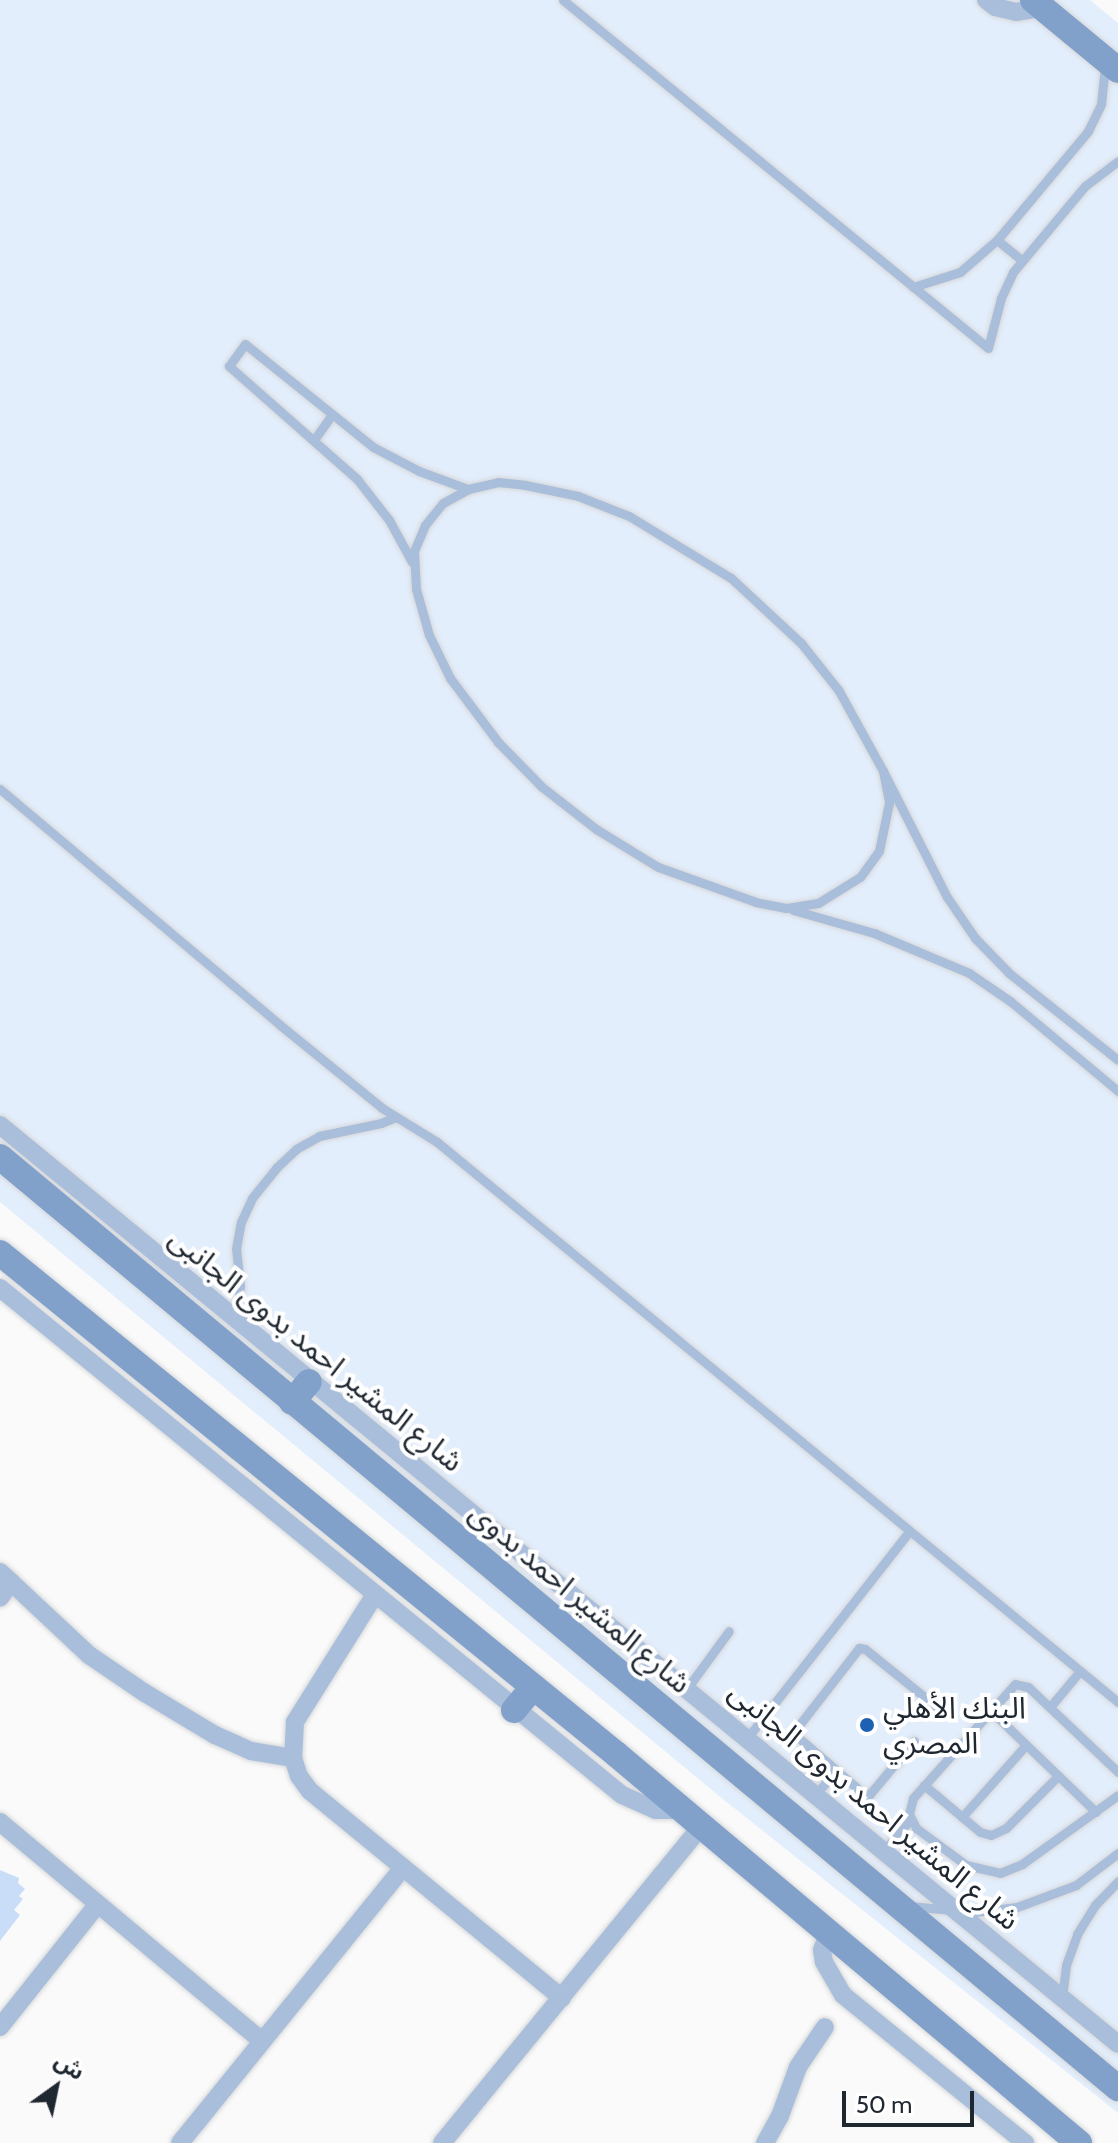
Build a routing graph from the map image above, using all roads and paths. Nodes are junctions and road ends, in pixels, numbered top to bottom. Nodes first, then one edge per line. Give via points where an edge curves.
1 (563, 0) edge
2 (986, 0) edge
3 (1037, 4) edge
4 (1112, 65) edge
5 (1118, 161) edge
6 (997, 240) junction
7 (1022, 260) junction
8 (913, 287) junction
9 (331, 416) junction
10 (314, 440) junction
11 (468, 489) junction
12 (413, 565) junction
13 (883, 771) junction
14 (0, 789) edge
15 (786, 908) junction
16 (1118, 1060) edge
17 (1118, 1091) edge
18 (396, 1117) junction
19 (0, 1125) edge
20 (0, 1157) edge
21 (0, 1253) edge
22 (0, 1288) edge
23 (236, 1322) junction
24 (301, 1392) junction
25 (909, 1532) junction
26 (6, 1577) edge
27 (374, 1596) junction
28 (0, 1598) edge
29 (729, 1631) dead end
30 (1080, 1671) junction
31 (533, 1687) junction
32 (688, 1687) junction
33 (1118, 1702) edge
34 (1050, 1707) junction
35 (514, 1710) junction
36 (990, 1710) junction
37 (943, 1712) dead end
38 (748, 1737) junction
39 (914, 1741) dead end
40 (1026, 1745) junction
41 (293, 1758) junction
42 (1116, 1766) edge
43 (835, 1771) junction
44 (1058, 1776) junction
45 (924, 1785) junction
46 (816, 1794) junction
47 (1118, 1796) edge
48 (1096, 1812) junction
49 (962, 1817) junction
50 (691, 1818) junction
51 (910, 1820) junction
52 (0, 1822) edge
53 (882, 1853) junction
54 (1118, 1853) edge
55 (403, 1868) junction
56 (1118, 1881) edge
57 (98, 1904) junction
58 (895, 1905) junction
59 (954, 1911) junction
60 (828, 1933) junction
61 (562, 1998) junction
62 (1062, 1998) junction
63 (0, 2027) edge
64 (825, 2027) dead end
65 (262, 2041) junction
66 (1118, 2044) edge
67 (1118, 2088) edge
68 (446, 2141) edge
69 (180, 2143) edge
70 (765, 2143) edge
71 (1025, 2143) edge
72 (1079, 2143) edge

1 - 8 lane
2 - 3 street via 1016,12
3 - 4 street
4 - 6 lane via 1088,131
5 - 7 lane via 1085,186
6 - 7 lane
6 - 8 lane via 960,272
7 - 8 lane via 1001,298 988,348
9 - 10 lane
9 - 10 lane via 245,344 229,366
9 - 11 lane via 396,460
10 - 12 lane via 374,499
11 - 12 lane via 433,513 418,538
11 - 13 lane via 498,482 578,496 629,516 704,560 756,599 801,643 839,691
12 - 15 lane via 429,635 450,678 498,742 542,787 658,867 723,893
13 - 15 lane via 888,820 870,865 833,896
13 - 16 lane via 947,897 975,938 1009,973
14 - 18 lane
15 - 17 lane via 874,933 958,967 1010,1001
18 - 23 lane via 307,1142 268,1177 246,1210 238,1235
18 - 25 lane via 437,1142
19 - 23 street, شارع المشير احمد بدوى الجانبى
20 - 24 street, شارع المشير احمد بدوى
21 - 31 street
22 - 27 street
23 - 24 street, شارع المشير احمد بدوى الجانبى
24 - 32 street, شارع المشير احمد بدوى الجانبى
24 - 58 street, شارع المشير احمد بدوى
25 - 30 lane
25 - 38 lane
26 - 28 street
26 - 41 street via 89,1655 145,1693 251,1751
27 - 35 street
27 - 41 street via 295,1722
29 - 32 lane
30 - 33 lane
30 - 34 lane
31 - 35 street
31 - 50 street
32 - 38 street, شارع المشير احمد بدوى الجانبى
34 - 36 lane via 1019,1684 1010,1686
34 - 42 lane
35 - 50 street via 633,1802
36 - 40 lane
36 - 45 lane
37 - 43 lane via 859,1648 793,1733
38 - 46 street, شارع المشير احمد بدوى الجانبى
39 - 43 lane via 869,1795
40 - 44 lane
40 - 49 lane
41 - 55 street via 310,1791
43 - 46 lane
44 - 48 lane
44 - 49 lane via 1002,1832 985,1834
45 - 49 lane
45 - 51 lane via 910,1803
46 - 53 street, شارع المشير احمد بدوى الجانبى
47 - 48 lane
48 - 51 lane via 1022,1864 1000,1873 966,1865
50 - 60 street
50 - 61 street
51 - 53 lane
52 - 57 street
53 - 59 street, شارع المشير احمد بدوى الجانبى
54 - 59 lane via 1076,1885 1038,1902 996,1911
55 - 61 street
55 - 65 street
56 - 62 lane via 1077,1934
57 - 63 street
57 - 65 street
58 - 59 lane
58 - 67 street, شارع المشير احمد بدوى
59 - 62 street, شارع المشير احمد بدوى الجانبى
60 - 71 street via 824,1962 843,1995
60 - 72 street
61 - 68 street
62 - 66 street, شارع المشير احمد بدوى الجانبى
64 - 70 street via 793,2075
65 - 69 street

